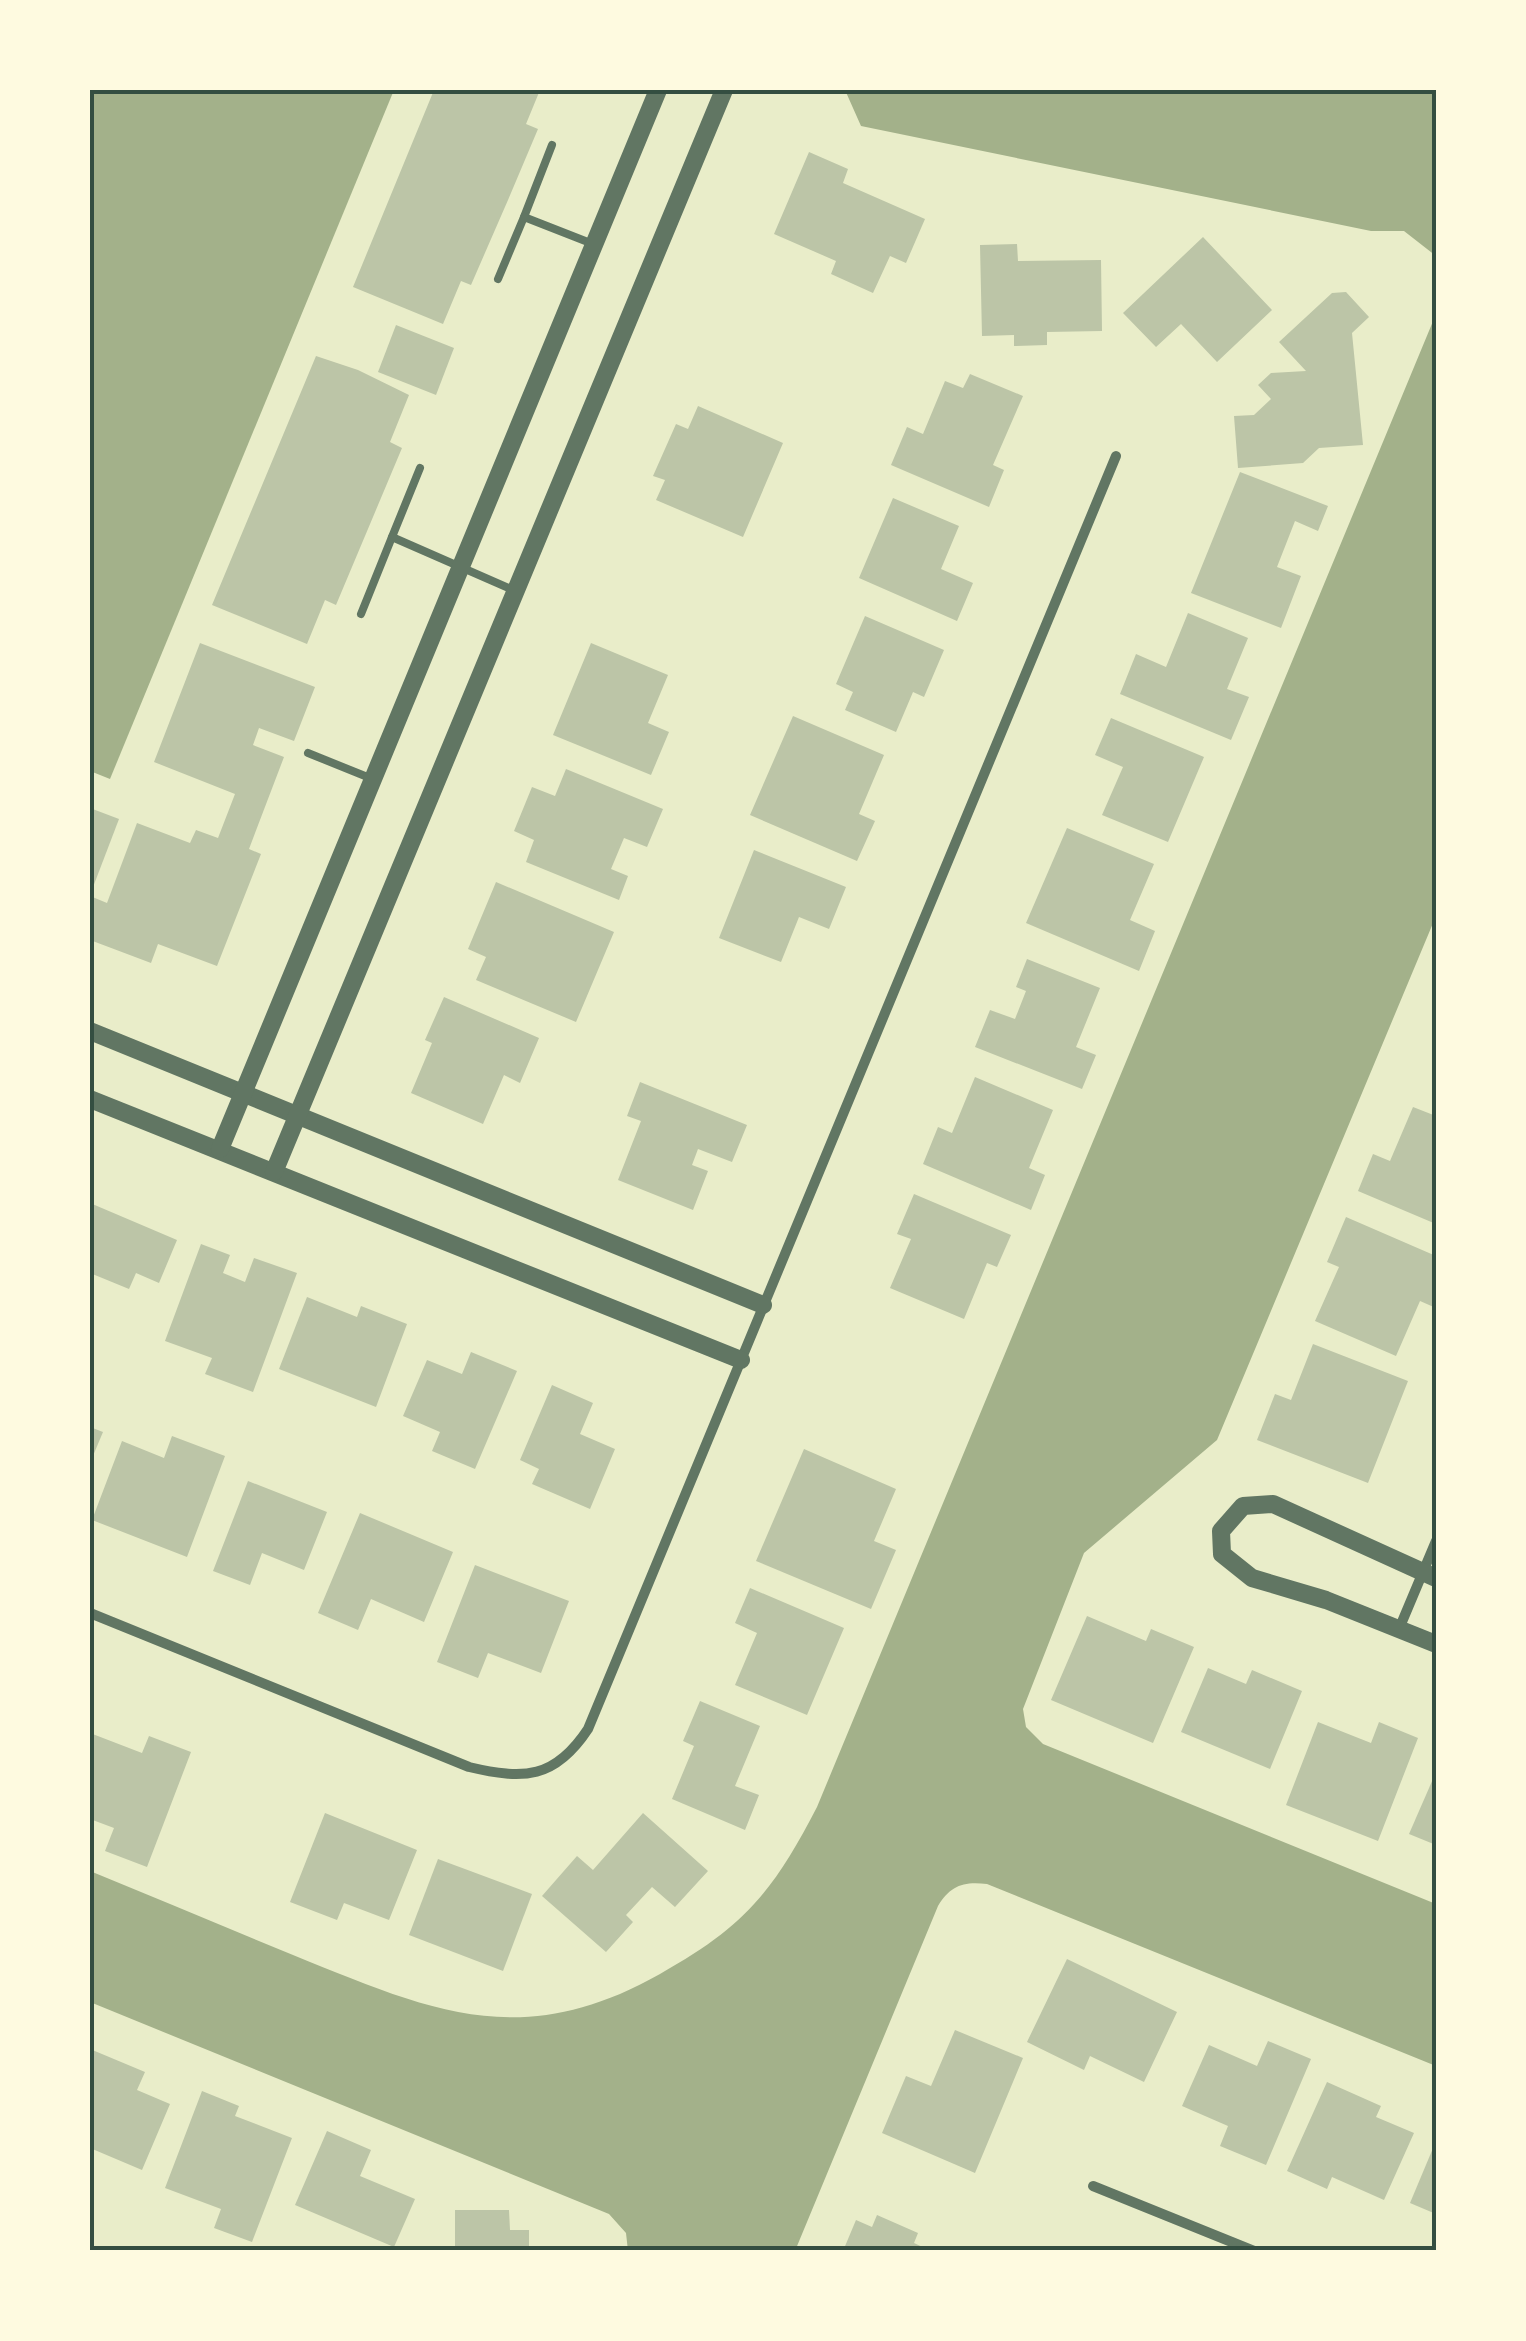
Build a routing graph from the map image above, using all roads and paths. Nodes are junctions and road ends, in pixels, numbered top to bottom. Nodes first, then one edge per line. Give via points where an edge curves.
1 (658, 90) edge
2 (724, 90) edge
3 (552, 145) dead end
4 (524, 217) junction
5 (593, 244) junction
6 (498, 278) dead end
7 (1116, 456) dead end
8 (420, 468) dead end
9 (392, 537) junction
10 (461, 566) junction
11 (514, 590) junction
12 (360, 614) dead end
13 (308, 752) dead end
14 (374, 780) junction
15 (90, 1031) edge
16 (242, 1094) junction
17 (90, 1099) edge
18 (296, 1116) junction
19 (220, 1149) junction
20 (274, 1172) junction
21 (763, 1305) junction
22 (741, 1360) junction
23 (1436, 1541) edge
24 (1429, 1576) edge
25 (90, 1613) edge
26 (1399, 1629) junction
27 (1436, 1644) edge
28 (1093, 2186) dead end
29 (1254, 2251) edge

1 - 5 street
2 - 11 street
3 - 4 lane
4 - 5 lane
4 - 6 lane
5 - 10 street
7 - 21 street
8 - 9 lane
9 - 10 lane
9 - 12 lane
10 - 11 lane
10 - 14 street
11 - 18 street
13 - 14 lane
14 - 16 street
15 - 16 street
16 - 18 street
16 - 19 street
17 - 19 street
18 - 20 street
18 - 21 street
19 - 20 street
20 - 22 street
21 - 22 street
22 - 25 street via 588,1729 572,1753 550,1768 522,1776 469,1767
23 - 24 street
24 - 26 street
24 - 26 street via 1272,1504 1243,1506 1221,1530 1222,1554 1235,1568
26 - 27 street
28 - 29 street

